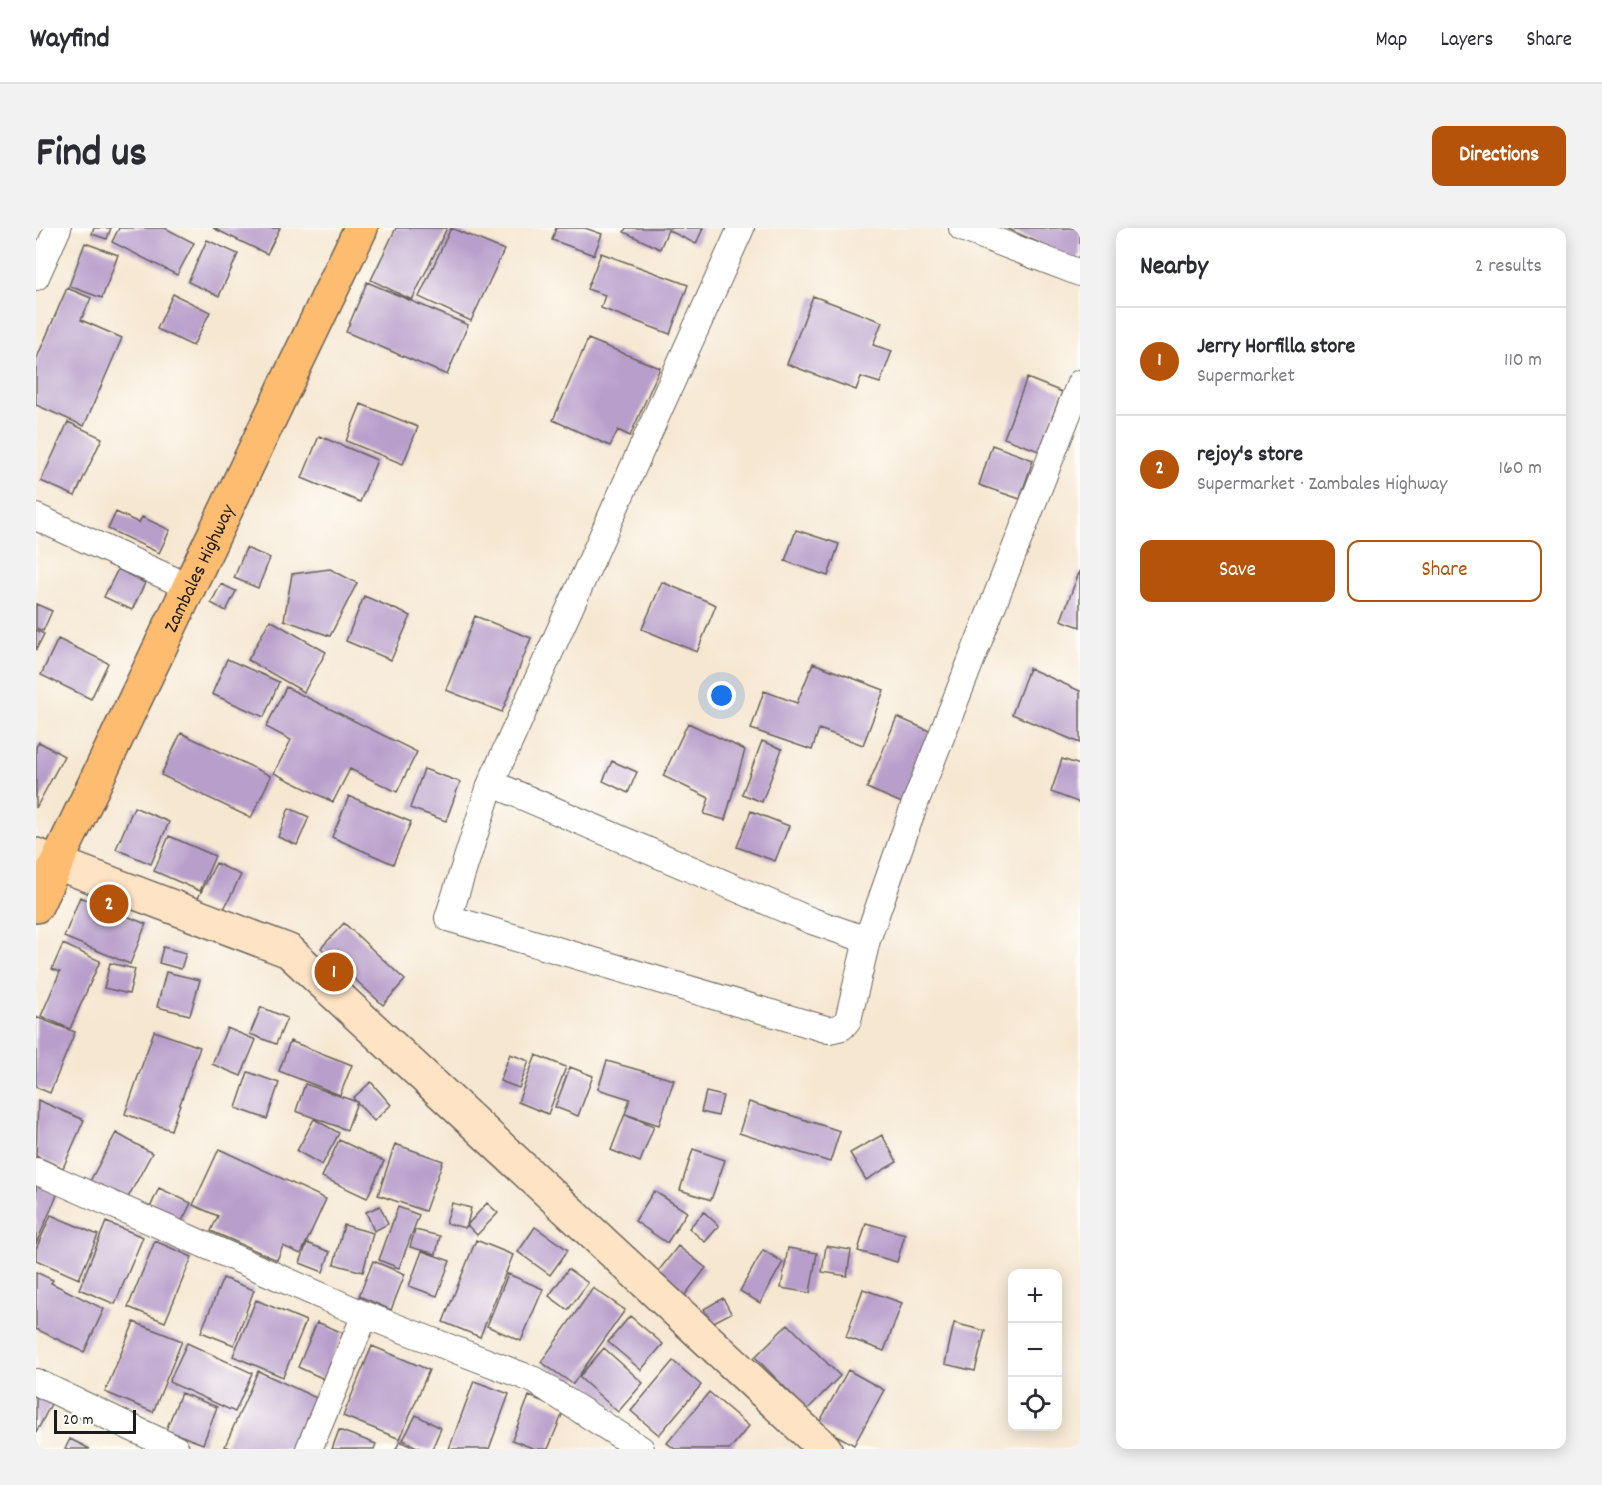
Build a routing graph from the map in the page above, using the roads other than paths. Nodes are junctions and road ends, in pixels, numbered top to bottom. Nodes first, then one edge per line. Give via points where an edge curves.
1 (58, 228) edge
2 (361, 228) edge
3 (741, 228) edge
4 (962, 228) edge
5 (1080, 273) edge
6 (36, 277) edge
7 (1080, 383) edge
8 (36, 516) edge
9 (189, 587) junction
10 (491, 783) junction
11 (46, 859) edge
12 (36, 906) edge
13 (867, 940) junction
14 (36, 1171) edge
15 (365, 1315) junction
16 (36, 1382) edge
17 (176, 1449) edge
18 (309, 1449) edge
19 (640, 1449) edge
20 (825, 1449) edge

1 - 6 street
2 - 9 main road, Zambales Highway
3 - 10 street
4 - 5 street
7 - 13 street via 915,806
8 - 9 street
9 - 11 main road, Zambales Highway
10 - 13 street via 812,921
10 - 13 street via 448,918 829,1030 842,1027 848,1020
11 - 12 main road, Zambales Highway
11 - 20 street via 289,951
14 - 15 street
15 - 18 street
15 - 19 street via 534,1380
16 - 17 street

